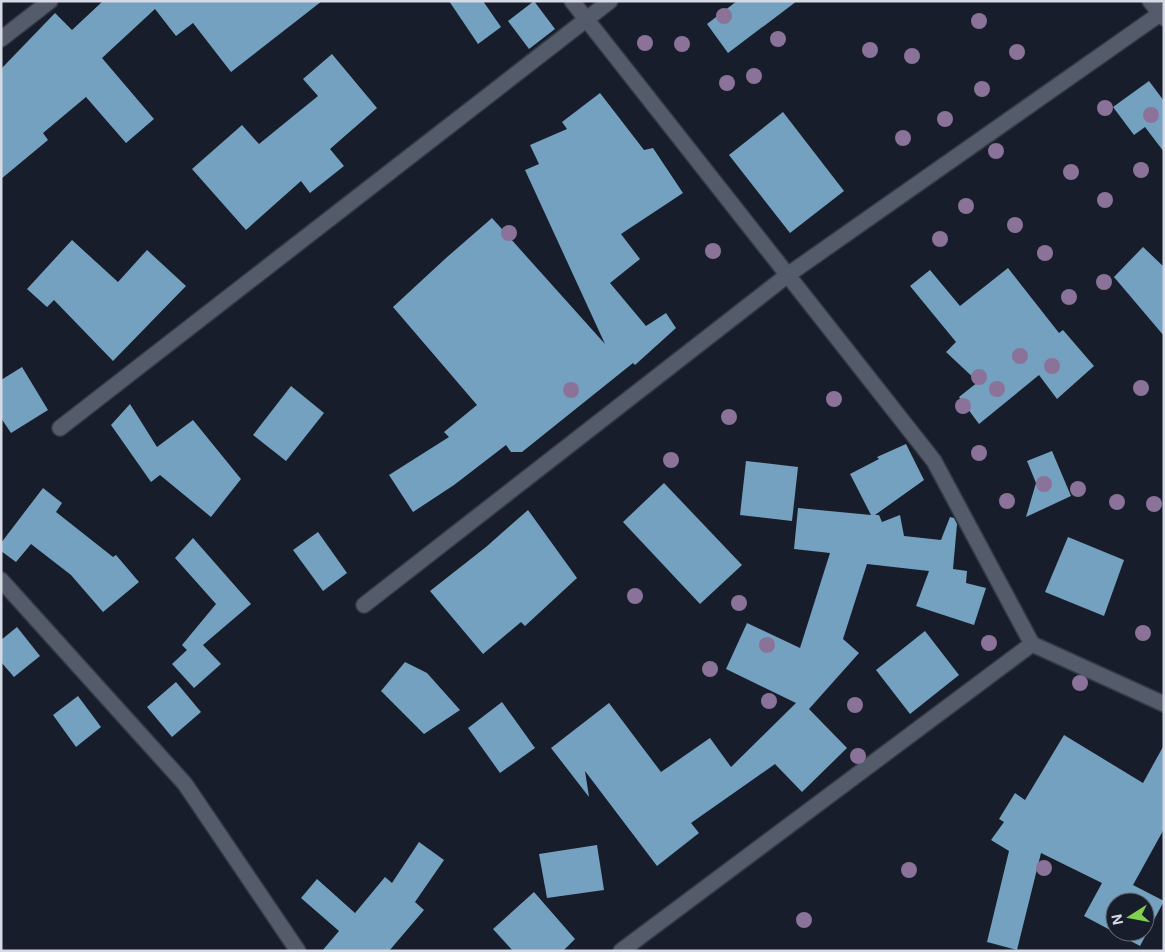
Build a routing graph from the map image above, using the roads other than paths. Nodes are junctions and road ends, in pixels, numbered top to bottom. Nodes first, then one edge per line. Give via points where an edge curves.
1 (50, 1) edge
2 (572, 1) edge
3 (610, 1) edge
4 (1150, 1) edge
5 (1162, 14) edge
6 (586, 19) junction
7 (1, 39) edge
8 (789, 274) junction
9 (60, 428) dead end
10 (1, 580) edge
11 (364, 605) dead end
12 (1032, 644) junction
13 (1164, 704) edge
14 (298, 951) edge
15 (621, 951) edge

1 - 7 street
2 - 6 street
3 - 6 street
4 - 5 street
5 - 8 street
6 - 8 street
6 - 9 street
8 - 11 street
8 - 12 street via 934,461
10 - 14 street via 185,784
12 - 13 street
12 - 15 street

